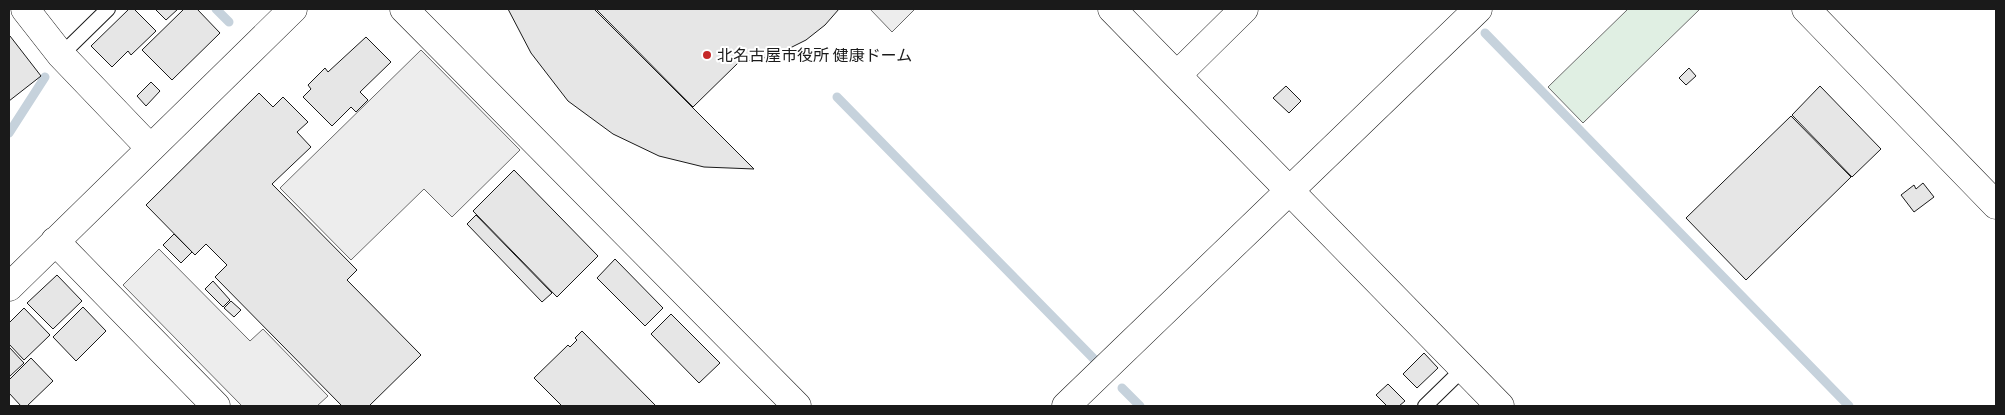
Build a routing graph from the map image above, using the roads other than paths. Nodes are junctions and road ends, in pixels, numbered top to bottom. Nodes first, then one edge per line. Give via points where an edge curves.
1 (25, 9) edge
2 (108, 9) edge
3 (293, 9) edge
4 (404, 9) edge
5 (1112, 9) edge
6 (1244, 9) edge
7 (1478, 9) edge
8 (1806, 9) edge
9 (61, 55) junction
10 (1177, 75) junction
11 (150, 148) junction
12 (1289, 191) junction
13 (1996, 205) edge
14 (55, 241) junction
15 (9, 287) edge
16 (1464, 369) junction
17 (216, 406) edge
18 (797, 406) edge
19 (1066, 406) edge
20 (1425, 406) edge
21 (1500, 406) edge

1 - 9 street
2 - 9 lane
3 - 11 street
4 - 18 street
5 - 10 street
6 - 10 street
7 - 12 street
8 - 13 street
9 - 11 street
10 - 12 street
11 - 14 street
12 - 16 street
12 - 19 street
14 - 15 street
14 - 17 street
16 - 20 lane
16 - 21 street

